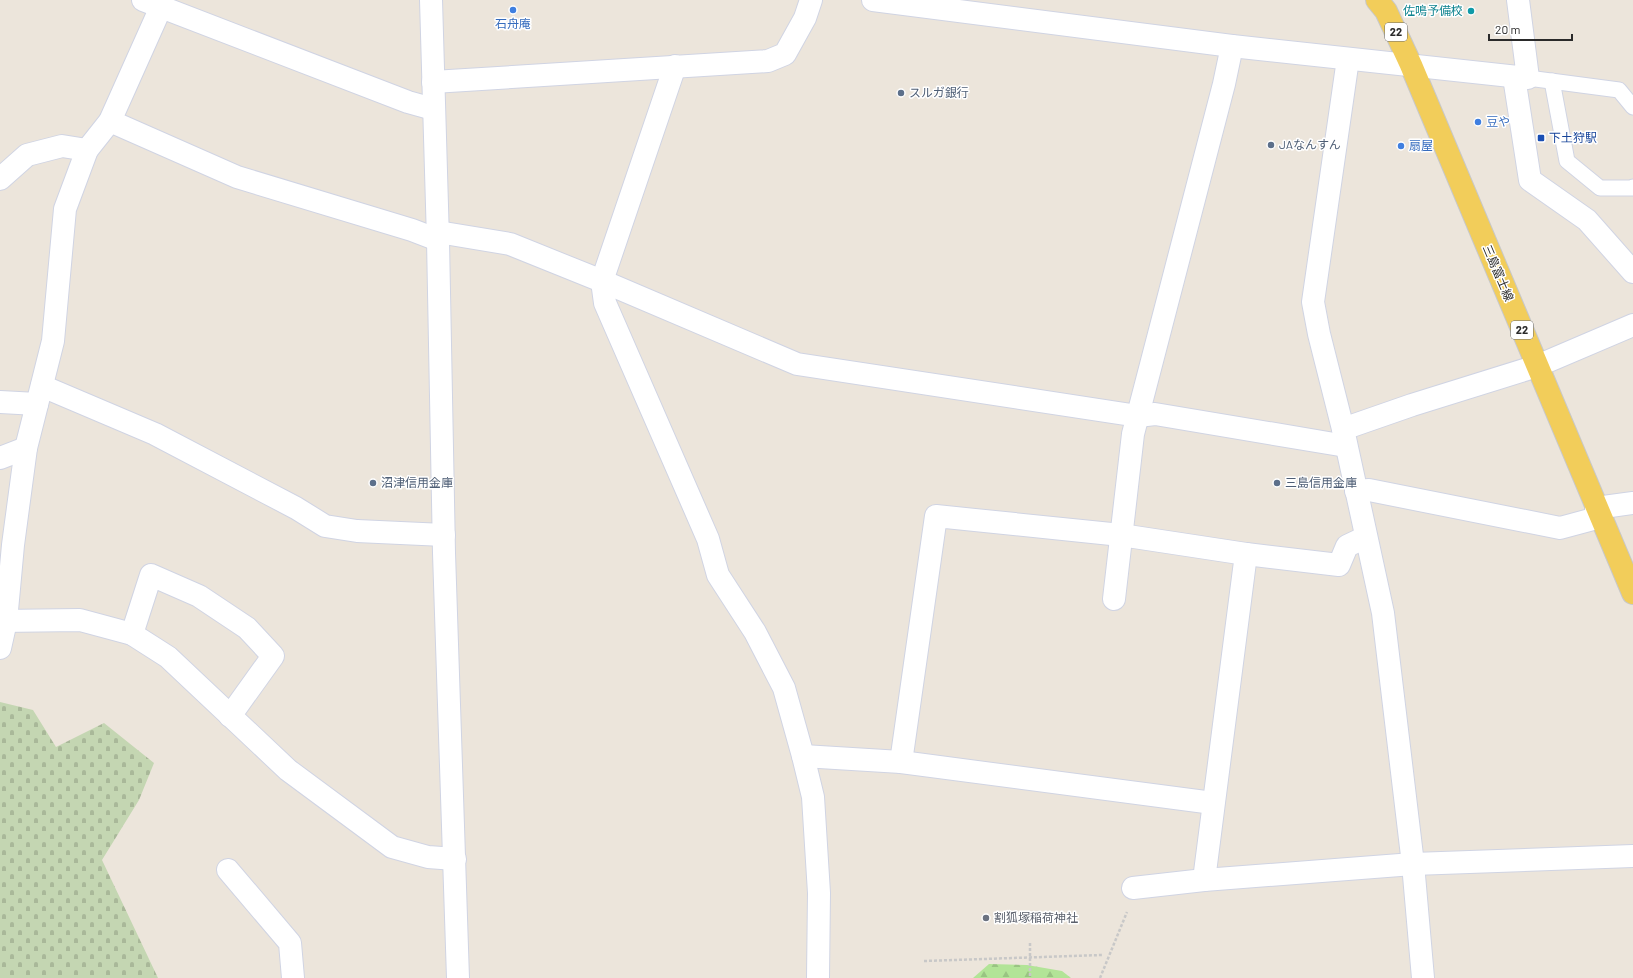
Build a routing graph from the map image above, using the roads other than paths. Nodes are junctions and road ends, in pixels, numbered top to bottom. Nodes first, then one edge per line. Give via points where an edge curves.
1 (431, 0) edge
2 (811, 0) edge
3 (872, 0) edge
4 (1377, 0) edge
5 (1518, 0) edge
6 (152, 3) edge
7 (1232, 46) junction
8 (1348, 59) junction
9 (1411, 65) junction
10 (675, 66) junction
11 (1521, 78) junction
12 (1552, 81) junction
13 (433, 82) junction
14 (1633, 107) edge
15 (433, 109) junction
16 (110, 121) junction
17 (87, 150) junction
18 (0, 179) edge
19 (1633, 187) edge
20 (438, 236) junction
21 (1633, 272) edge
22 (602, 281) junction
23 (1633, 325) edge
24 (1537, 366) junction
25 (40, 395) junction
26 (0, 402) edge
27 (1138, 416) junction
28 (1345, 438) junction
29 (26, 448) junction
30 (0, 458) edge
31 (1356, 490) junction
32 (1633, 503) edge
33 (1598, 512) junction
34 (444, 535) junction
35 (1121, 535) junction
36 (1366, 536) junction
37 (1246, 554) junction
38 (1633, 593) edge
39 (1114, 599) dead end
40 (3, 621) edge
41 (132, 634) junction
42 (0, 648) edge
43 (230, 716) junction
44 (803, 756) junction
45 (901, 762) junction
46 (1213, 803) junction
47 (1633, 856) edge
48 (455, 859) junction
49 (1413, 864) junction
50 (228, 870) dead end
51 (1204, 880) junction
52 (1133, 888) road end
53 (293, 978) edge
54 (458, 978) edge
55 (818, 978) edge
56 (1423, 978) edge

1 - 13 street
2 - 10 street via 805,18 785,54 768,61
3 - 7 street
4 - 9 main road, 三島富士線 / 22 via 1386,11
5 - 11 street
6 - 15 street via 408,102
6 - 16 street
7 - 8 street
7 - 27 street
8 - 9 street
8 - 28 street via 1313,302
9 - 11 street
9 - 24 main road, 三島富士線 / 22
10 - 13 street
10 - 22 street
11 - 12 lane
11 - 21 street via 1530,180 1587,220
12 - 14 lane via 1619,90
12 - 19 lane via 1567,161 1600,188
13 - 15 street
15 - 20 street
16 - 17 street
16 - 20 street via 237,177
17 - 18 street via 62,146 27,155
17 - 25 street via 65,209 53,341
20 - 22 street via 510,244
20 - 34 street
22 - 27 street via 797,364
22 - 44 street via 605,303 708,539 718,575 755,632 784,688
23 - 24 street
24 - 28 street via 1412,405
24 - 33 main road, 三島富士線 / 22
25 - 26 street
25 - 29 street
25 - 34 street via 155,434 296,508 325,526 356,531
27 - 28 street via 1155,414
27 - 35 street via 1133,434
28 - 31 street
29 - 30 street
29 - 40 street
31 - 33 street via 1369,490 1560,528
31 - 36 street
32 - 33 street
33 - 38 main road, 三島富士線 / 22
34 - 48 street
35 - 37 street
35 - 39 street
35 - 45 street via 936,516
36 - 37 street via 1347,546 1339,565
36 - 49 street via 1383,613
37 - 46 street
40 - 41 street via 80,620
40 - 42 street
41 - 43 street via 168,657
41 - 43 street via 151,575 199,596 247,628 273,656
43 - 48 street via 288,770 392,847 428,857
44 - 45 street
44 - 55 street via 813,797 819,893
45 - 46 street
46 - 51 street
47 - 49 street
48 - 54 street
49 - 51 street
49 - 56 street
50 - 53 street via 290,943
51 - 52 street

